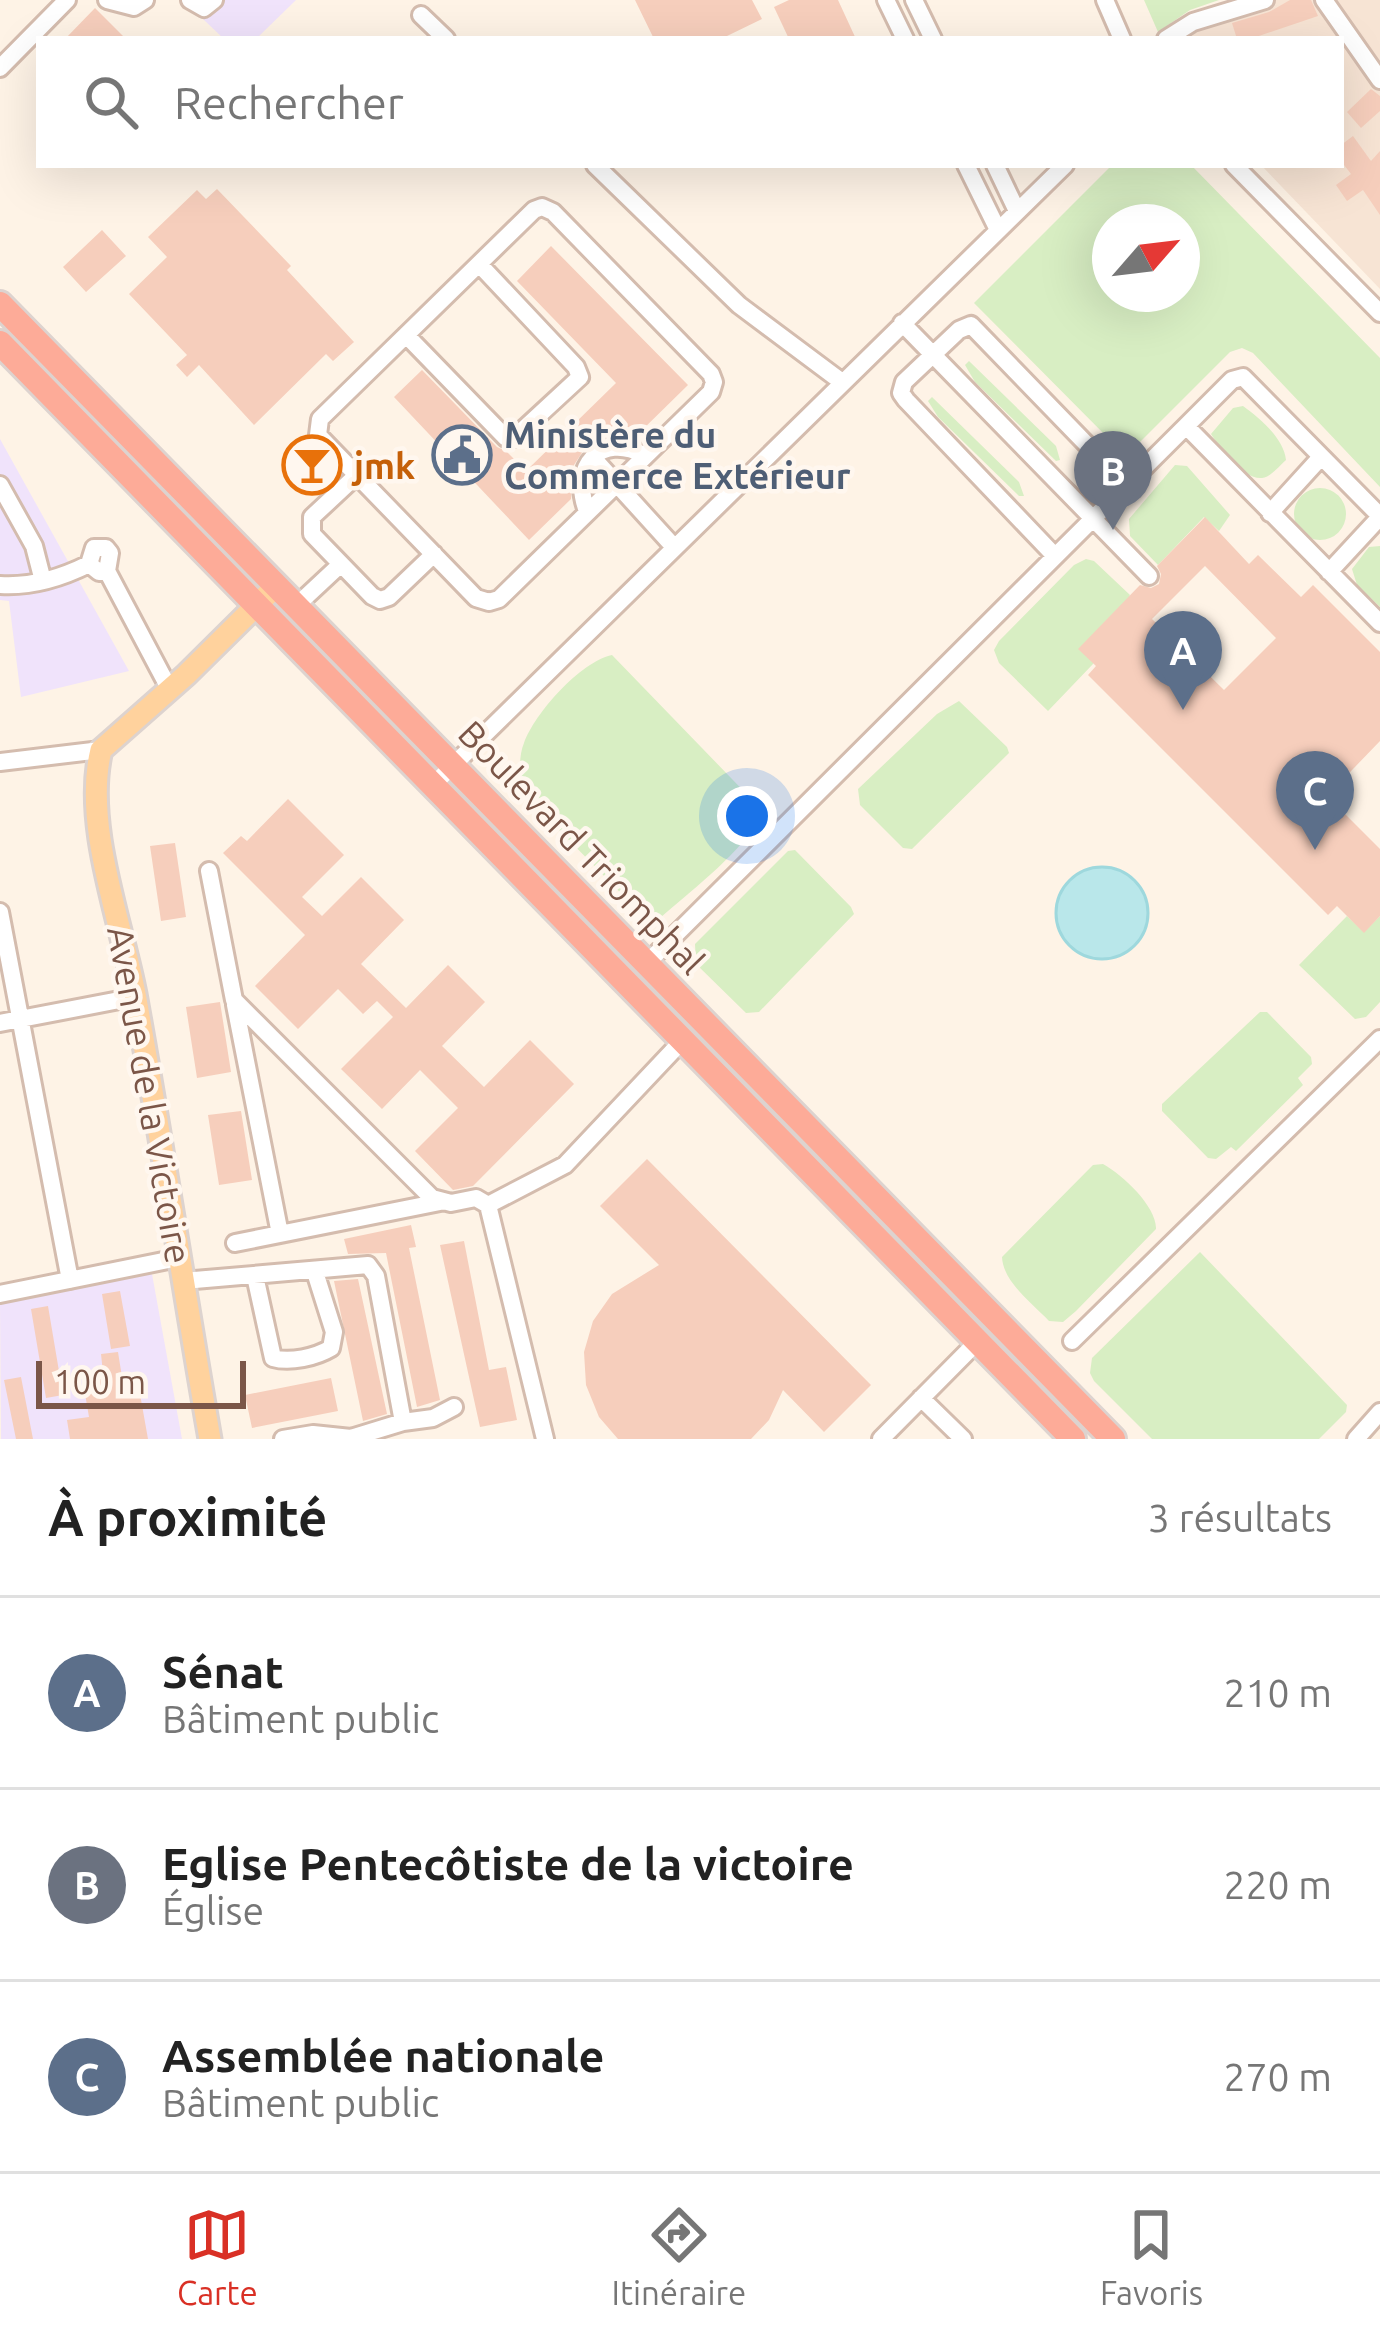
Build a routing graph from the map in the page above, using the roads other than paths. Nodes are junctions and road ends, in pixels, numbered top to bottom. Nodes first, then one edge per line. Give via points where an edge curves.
1 (67, 0) edge
2 (107, 0) edge
3 (145, 0) edge
4 (190, 0) edge
5 (214, 0) edge
6 (886, 0) edge
7 (914, 0) edge
8 (1105, 0) edge
9 (1265, 0) edge
10 (1324, 0) edge
11 (421, 16) dead end
12 (443, 36) edge
13 (904, 36) edge
14 (932, 36) edge
15 (1121, 36) edge
16 (1171, 36) edge
17 (0, 68) edge
18 (1380, 80) edge
19 (598, 168) edge
20 (968, 168) edge
21 (996, 168) edge
22 (1062, 168) edge
23 (1237, 168) edge
24 (1017, 211) junction
25 (998, 230) junction
26 (479, 264) junction
27 (0, 304) edge
28 (1380, 313) edge
29 (902, 323) junction
30 (406, 335) junction
31 (0, 343) edge
32 (934, 354) junction
33 (842, 382) junction
34 (1186, 426) junction
35 (644, 455) junction
36 (1321, 457) junction
37 (594, 459) junction
38 (357, 475) junction
39 (616, 483) junction
40 (0, 484) edge
41 (1126, 485) junction
42 (587, 511) junction
43 (1270, 513) junction
44 (1380, 517) edge
45 (1093, 518) junction
46 (674, 547) junction
47 (434, 554) junction
48 (1054, 555) junction
49 (341, 564) junction
50 (1329, 572) junction
51 (1149, 576) dead end
52 (43, 581) junction
53 (0, 585) edge
54 (276, 586) junction
55 (296, 606) junction
56 (256, 607) junction
57 (1380, 623) edge
58 (170, 690) junction
59 (101, 750) junction
60 (0, 762) edge
61 (452, 765) junction
62 (432, 786) junction
63 (209, 871) dead end
64 (0, 912) edge
65 (646, 964) junction
66 (135, 997) junction
67 (234, 1000) junction
68 (21, 1019) junction
69 (0, 1023) edge
70 (1380, 1039) edge
71 (682, 1041) junction
72 (440, 1202) junction
73 (488, 1205) junction
74 (280, 1234) junction
75 (235, 1243) dead end
76 (178, 1258) junction
77 (315, 1272) junction
78 (255, 1276) junction
79 (70, 1280) junction
80 (183, 1281) junction
81 (0, 1294) edge
82 (1072, 1341) dead end
83 (977, 1342) junction
84 (921, 1398) junction
85 (454, 1407) dead end
86 (1380, 1412) edge
87 (404, 1422) junction
88 (896, 1424) junction
89 (210, 1439) edge
90 (283, 1439) edge
91 (545, 1439) edge
92 (881, 1439) edge
93 (912, 1439) edge
94 (962, 1439) edge
95 (1073, 1439) edge
96 (1114, 1439) edge
97 (1356, 1439) edge

1 - 17 street
2 - 3 street via 134,8
4 - 5 street via 200,8
6 - 13 street
7 - 14 street
8 - 15 street
9 - 16 street
10 - 18 street
11 - 12 street
19 - 33 street via 740,305
20 - 25 street
21 - 24 street
22 - 24 street
23 - 28 street
24 - 25 street
25 - 29 street
26 - 30 street
26 - 30 street via 580,377 506,437
26 - 35 street via 534,210 553,212 711,374 711,392
27 - 54 highway, Boulevard Triomphal
29 - 32 street
29 - 33 street
30 - 38 street via 320,418 318,435
31 - 56 highway, Boulevard Triomphal
32 - 41 street via 964,326 977,329
32 - 45 street
32 - 48 street via 901,392
33 - 46 street
34 - 36 street via 1243,377
34 - 41 street
34 - 43 street
35 - 37 street via 611,446
35 - 39 street
36 - 43 street
36 - 44 street
37 - 39 street
37 - 42 street via 580,474
38 - 47 street
38 - 49 street via 310,524
39 - 42 street
39 - 46 street
40 - 52 street
41 - 45 street
42 - 47 street via 489,602
43 - 50 street
44 - 50 street
45 - 48 street
45 - 51 street
46 - 61 street
47 - 49 street via 380,600
48 - 65 street
49 - 55 street
50 - 57 street
52 - 53 street
52 - 58 street via 90,569
54 - 55 highway, Boulevard Triomphal
54 - 56 main road
55 - 61 highway, Boulevard Triomphal
56 - 58 main road
56 - 62 highway, Boulevard Triomphal
58 - 59 main road
59 - 60 street
59 - 66 main road, Avenue de la Victoire via 98,814
61 - 62 street
61 - 65 highway, Boulevard Triomphal
62 - 71 highway, Boulevard Triomphal
63 - 67 street
64 - 68 street
65 - 96 highway, Boulevard Triomphal
66 - 68 street
66 - 76 main road, Avenue de la Victoire
67 - 72 street
67 - 74 street
68 - 69 street
68 - 79 street
70 - 82 street
71 - 73 street via 565,1165
71 - 83 highway, Boulevard Triomphal
72 - 73 street via 476,1198
72 - 74 street
73 - 91 street
74 - 75 street
76 - 79 street
76 - 80 main road, Avenue de la Victoire
77 - 78 street
77 - 78 street via 334,1332 331,1348 282,1361 267,1345
77 - 87 street via 368,1265 376,1276
78 - 80 street
79 - 81 street
80 - 89 main road, Avenue de la Victoire
83 - 84 street
83 - 95 highway, Boulevard Triomphal
84 - 88 street
84 - 94 street
85 - 87 street
86 - 97 street
87 - 90 street via 351,1438
88 - 92 street
88 - 93 street

